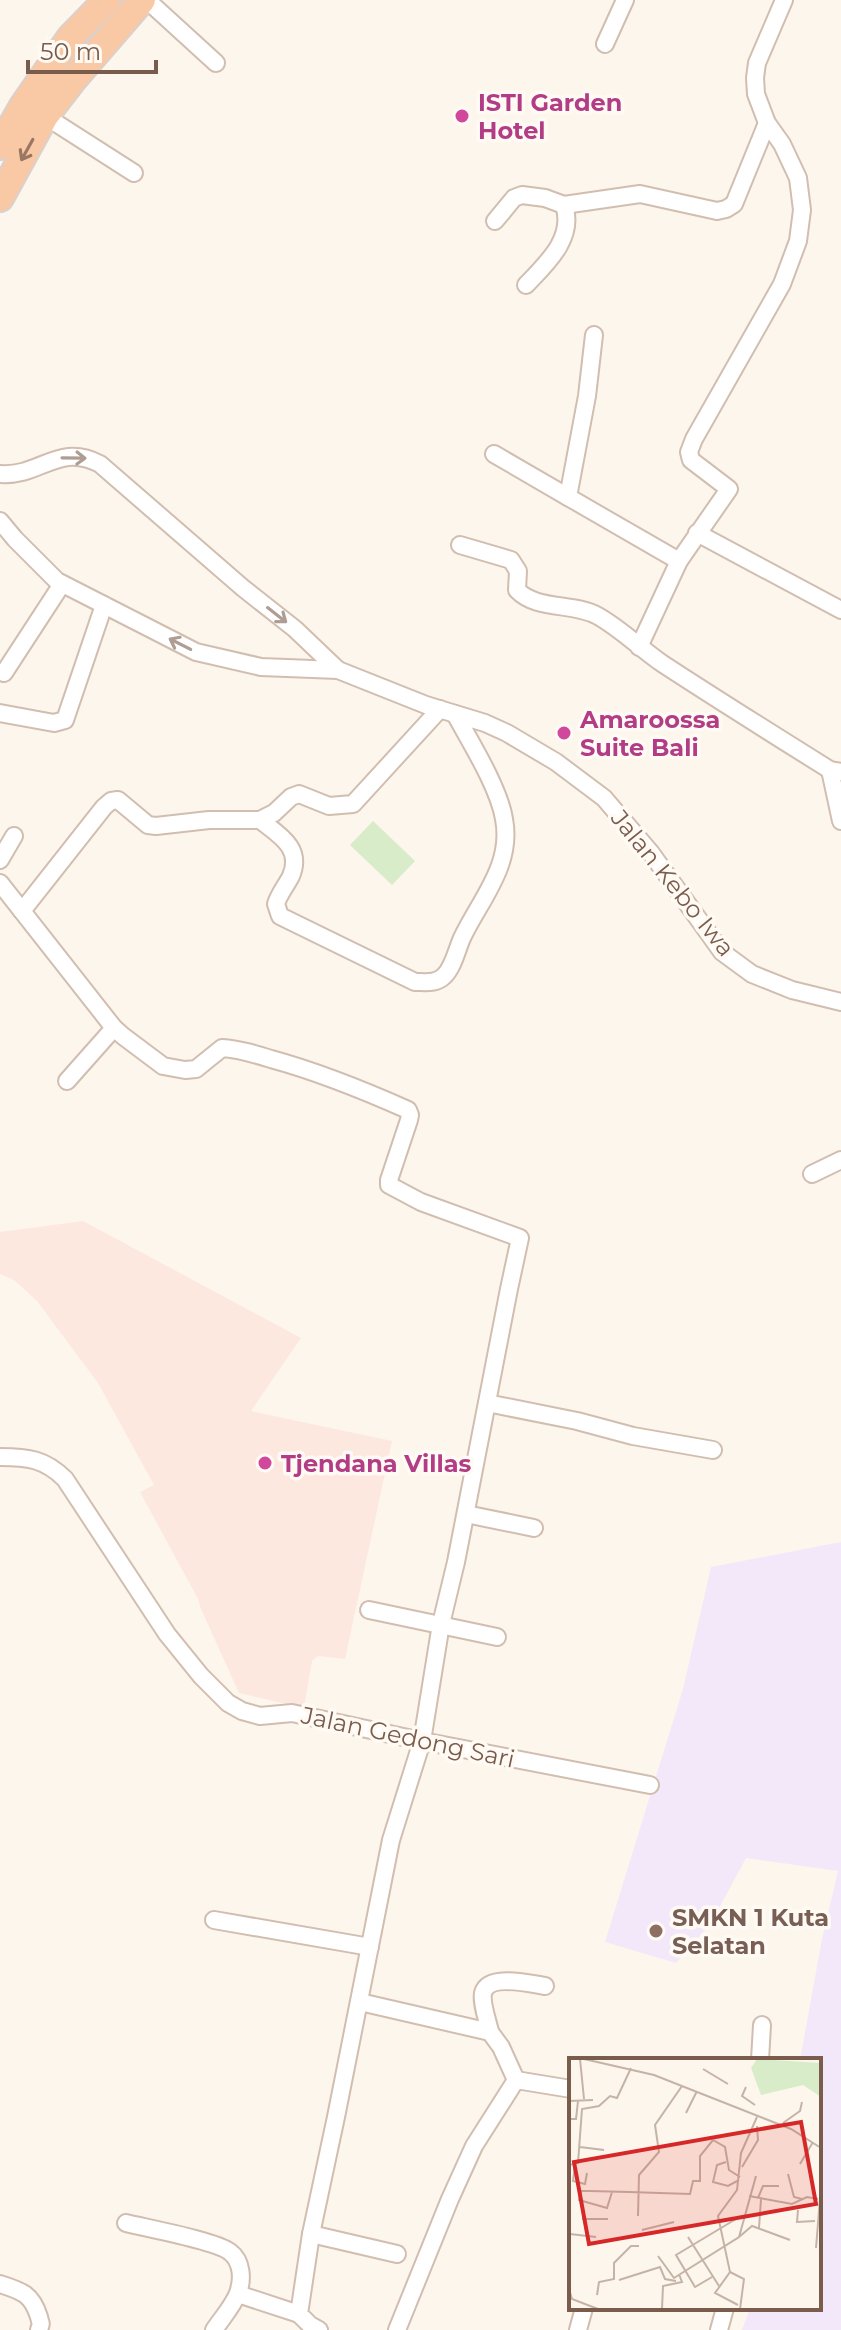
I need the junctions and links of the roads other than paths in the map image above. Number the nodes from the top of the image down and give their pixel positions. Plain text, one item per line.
1 (107, 0) edge
2 (144, 0) edge
3 (625, 0) edge
4 (784, 0) edge
5 (605, 44) dead end
6 (216, 63) dead end
7 (45, 116) junction
8 (767, 123) junction
9 (0, 146) edge
10 (134, 173) dead end
11 (0, 198) edge
12 (564, 205) junction
13 (495, 221) dead end
14 (526, 285) dead end
15 (594, 335) dead end
16 (494, 454) dead end
17 (0, 474) edge
18 (568, 497) junction
19 (0, 521) edge
20 (697, 533) junction
21 (460, 545) dead end
22 (679, 561) junction
23 (62, 584) junction
24 (104, 605) junction
25 (841, 610) edge
26 (639, 647) junction
27 (338, 670) junction
28 (4, 673) dead end
29 (448, 712) junction
30 (0, 713) edge
31 (836, 771) edge
32 (260, 820) junction
33 (841, 821) edge
34 (14, 836) dead end
35 (0, 860) edge
36 (0, 883) edge
37 (22, 911) junction
38 (841, 1002) edge
39 (114, 1028) junction
40 (67, 1081) dead end
41 (841, 1160) edge
42 (812, 1174) dead end
43 (487, 1403) junction
44 (713, 1450) dead end
45 (0, 1457) edge
46 (466, 1514) junction
47 (534, 1528) dead end
48 (369, 1610) dead end
49 (441, 1624) junction
50 (497, 1637) dead end
51 (422, 1741) junction
52 (650, 1785) dead end
53 (214, 1920) dead end
54 (370, 1947) junction
55 (545, 1986) dead end
56 (360, 2002) junction
57 (762, 2025) dead end
58 (490, 2032) junction
59 (760, 2058) edge
60 (516, 2080) junction
61 (569, 2089) edge
62 (126, 2223) dead end
63 (311, 2234) junction
64 (397, 2254) dead end
65 (0, 2284) edge
66 (238, 2294) junction
67 (583, 2310) edge
68 (724, 2310) edge
69 (299, 2314) junction
70 (45, 2328) edge
71 (214, 2330) edge
72 (319, 2330) edge
73 (397, 2330) edge
74 (578, 2330) edge
75 (719, 2330) edge

1 - 9 highway
2 - 6 street
2 - 7 highway
3 - 5 street
4 - 8 street
7 - 10 street
7 -> 11 highway
8 - 12 street
8 - 20 street
12 - 13 street
12 - 14 street
15 - 18 street
16 - 18 street
17 -> 27 street, Jalan Kebo Iwa
18 - 22 street
19 - 23 street, Jalan Kebo Iwa
20 - 22 street
20 - 25 street
21 - 26 street
22 - 26 street
23 - 24 street, Jalan Kebo Iwa
23 - 28 street
27 -> 24 street, Jalan Kebo Iwa
24 - 30 street
26 - 31 street
27 - 29 street, Jalan Kebo Iwa
29 - 32 street
29 - 32 street
29 - 38 street, Jalan Kebo Iwa
31 - 33 street
32 - 37 street
34 - 35 street
36 - 37 street
37 - 39 street
39 - 40 street
39 - 43 street
41 - 42 street
43 - 44 street
43 - 46 street
45 - 51 street, Jalan Gedong Sari
46 - 47 street
46 - 49 street
48 - 49 street
49 - 50 street
49 - 51 street
51 - 52 street, Jalan Gedong Sari
51 - 54 street
53 - 54 street
54 - 56 street
55 - 58 street
56 - 58 street
56 - 63 street
57 - 59 street
58 - 60 street
60 - 61 street
60 - 73 street
62 - 66 street
63 - 64 street
63 - 69 street
65 - 70 street
66 - 69 street
66 - 71 street
67 - 74 street
68 - 75 street
69 - 72 street

